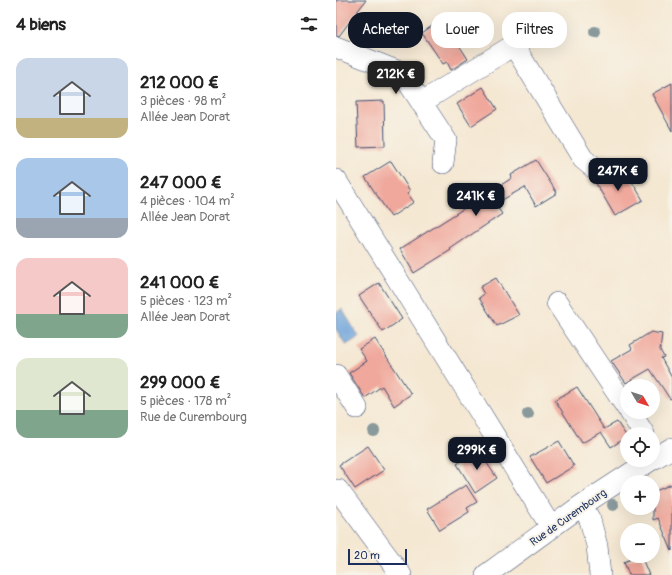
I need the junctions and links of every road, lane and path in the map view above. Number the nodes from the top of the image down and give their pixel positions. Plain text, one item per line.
1 (336, 47) edge
2 (422, 104) junction
3 (443, 163) dead end
4 (594, 168) dead end
5 (336, 180) edge
6 (558, 303) dead end
7 (336, 375) edge
8 (620, 397) edge
9 (357, 408) dead end
10 (639, 467) edge
11 (338, 490) dead end
12 (582, 505) junction
13 (552, 527) junction
14 (401, 575) edge
15 (486, 575) edge
16 (600, 575) edge

1 - 2 street
2 - 3 street
2 - 4 street
5 - 13 street
6 - 8 street
7 - 9 street
10 - 12 street, Rue de Curembourg
11 - 14 street
12 - 13 street, Rue de Curembourg
12 - 16 street
13 - 15 street, Rue de Curembourg

